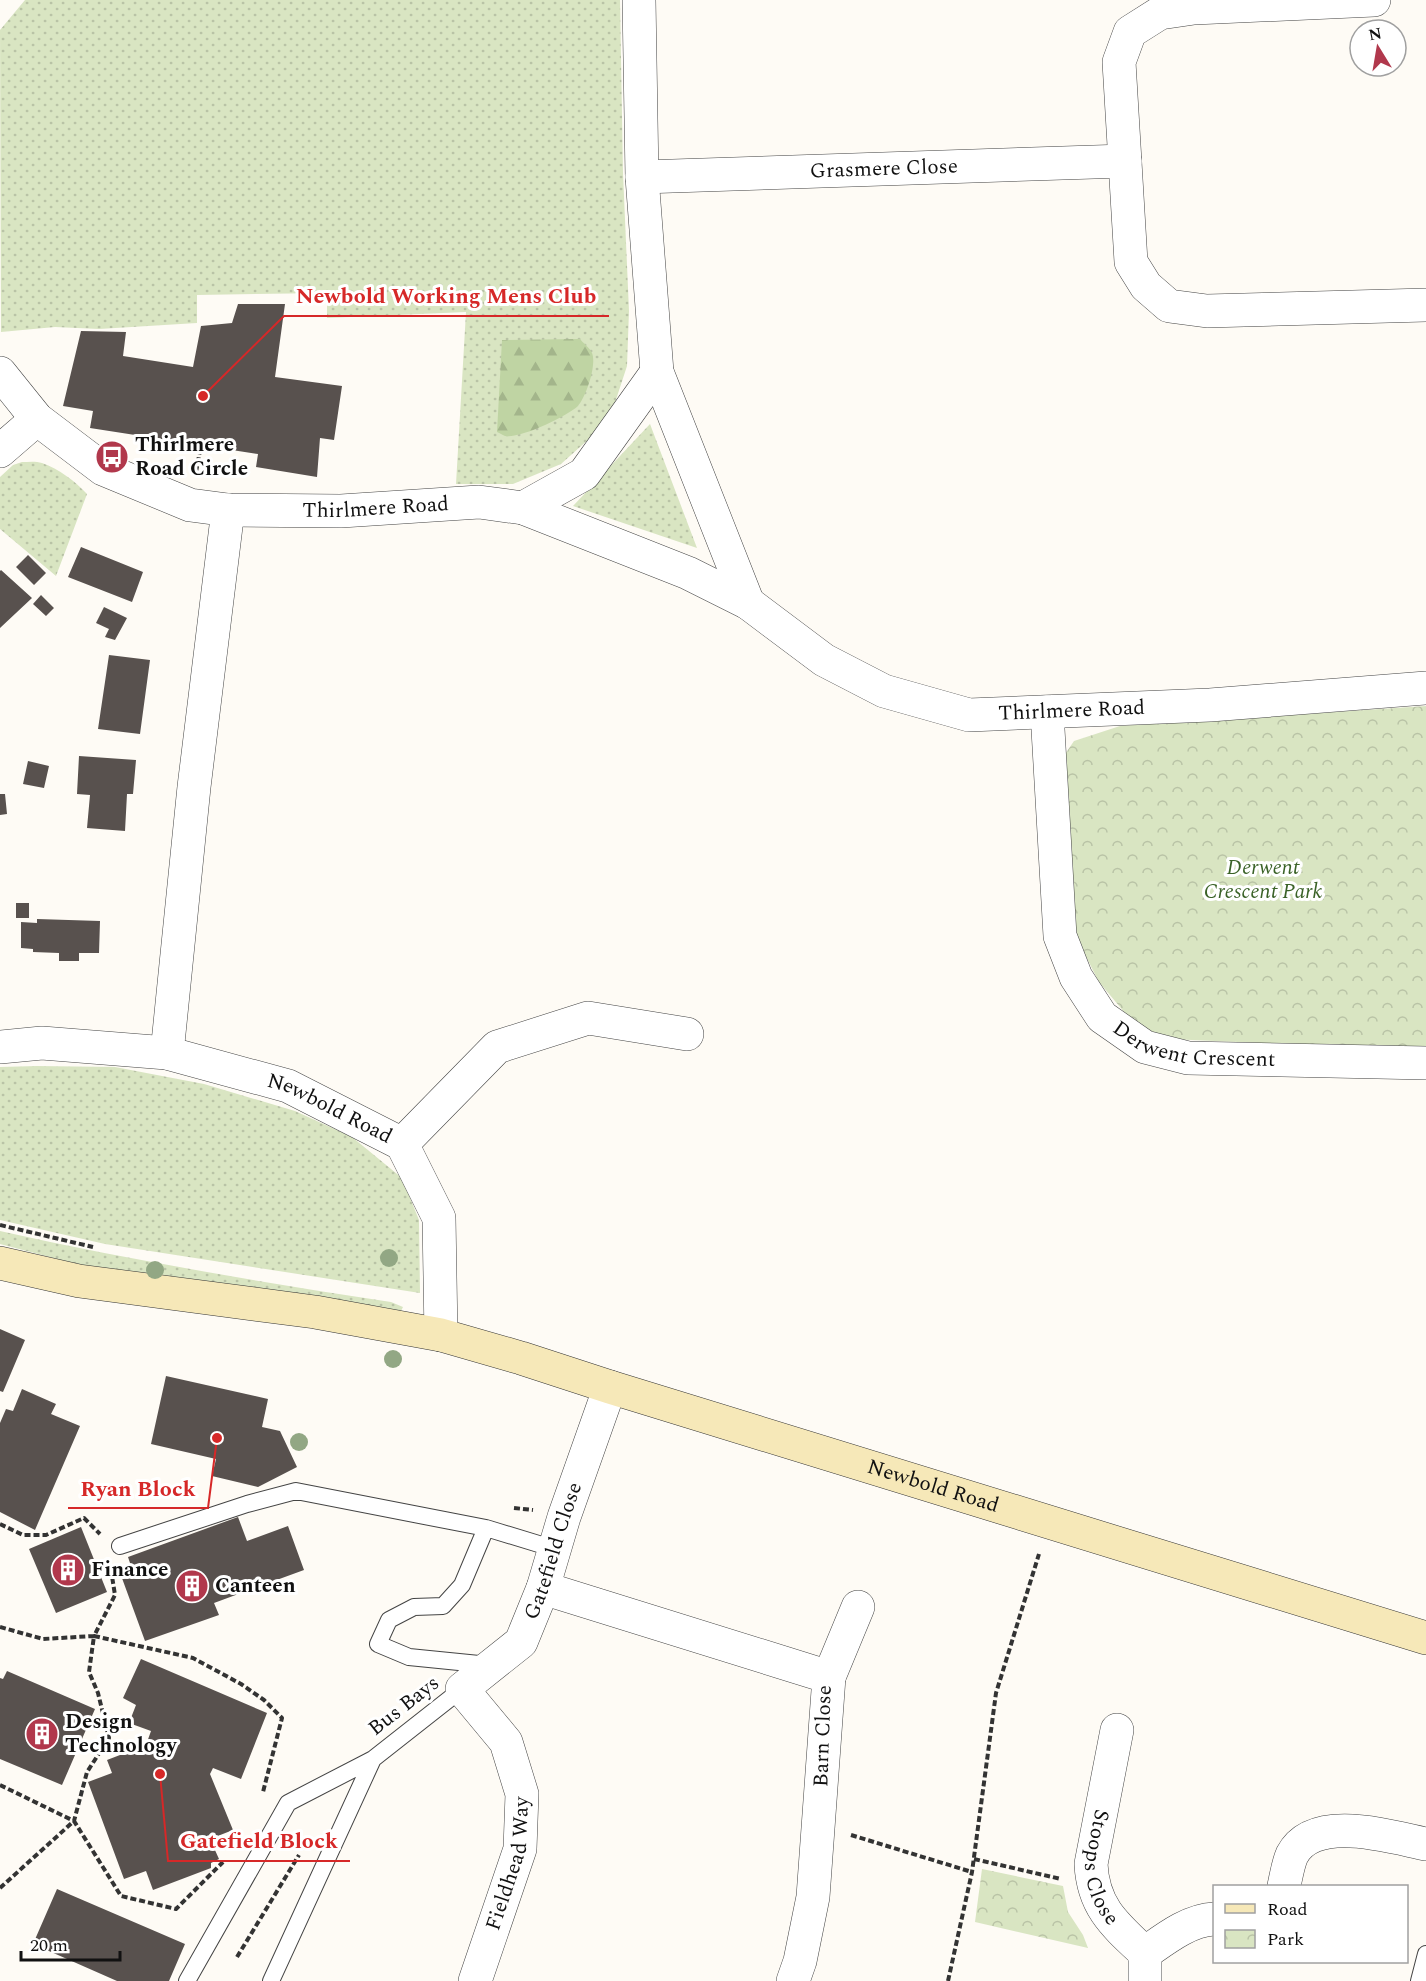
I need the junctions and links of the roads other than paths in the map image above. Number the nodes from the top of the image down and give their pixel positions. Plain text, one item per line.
1 (639, 0) edge
2 (1374, 0) edge
3 (1125, 161) junction
4 (642, 177) junction
5 (1426, 305) edge
6 (657, 372) junction
7 (0, 373) edge
8 (37, 419) junction
9 (0, 451) edge
10 (523, 508) junction
11 (228, 510) junction
12 (748, 603) junction
13 (1426, 688) edge
14 (1047, 712) junction
15 (687, 1034) dead end
16 (0, 1047) edge
17 (167, 1053) junction
18 (1426, 1063) edge
19 (402, 1144) junction
20 (0, 1263) edge
21 (441, 1335) junction
22 (610, 1387) junction
23 (486, 1528) junction
24 (112, 1543) road end
25 (555, 1549) junction
26 (543, 1588) junction
27 (858, 1607) dead end
28 (1426, 1638) edge
29 (492, 1665) junction
30 (829, 1677) junction
31 (462, 1689) junction
32 (1117, 1730) dead end
33 (373, 1759) junction
34 (1426, 1845) edge
35 (1284, 1885) edge
36 (1213, 1919) edge
37 (1426, 1954) edge
38 (1145, 1967) edge
39 (187, 1981) edge
40 (271, 1981) edge
41 (475, 1981) edge
42 (793, 1981) edge
43 (1419, 1981) edge

1 - 4 street
2 - 3 street
3 - 4 street, Grasmere Close
3 - 5 street
4 - 6 street
6 - 10 street
6 - 12 street
7 - 8 street, Thirlmere Road
8 - 9 street
8 - 11 street, Thirlmere Road
10 - 11 street, Thirlmere Road
10 - 12 street, Thirlmere Road
11 - 17 street
12 - 14 street, Thirlmere Road
13 - 14 street, Thirlmere Road
14 - 18 street, Derwent Crescent
15 - 19 street
16 - 17 street, Newbold Road
17 - 19 street, Newbold Road
19 - 21 street, Newbold Road
20 - 21 main road, Newbold Road
21 - 22 main road, Newbold Road
22 - 25 street, Gatefield Close
22 - 28 main road, Newbold Road
23 - 24 lane
23 - 25 lane
23 - 29 lane
25 - 26 street, Gatefield Close
26 - 29 street, Gatefield Close
26 - 30 street, Barn Close
27 - 30 street
29 - 31 street, Gatefield Close
30 - 42 street, Barn Close
31 - 33 lane, Bus Bays
31 - 41 street, Fieldhead Way
32 - 38 street, Stoops Close
33 - 39 lane, Bus Bays
33 - 40 lane, Bus Bays
34 - 35 street
36 - 38 street
37 - 43 lane

